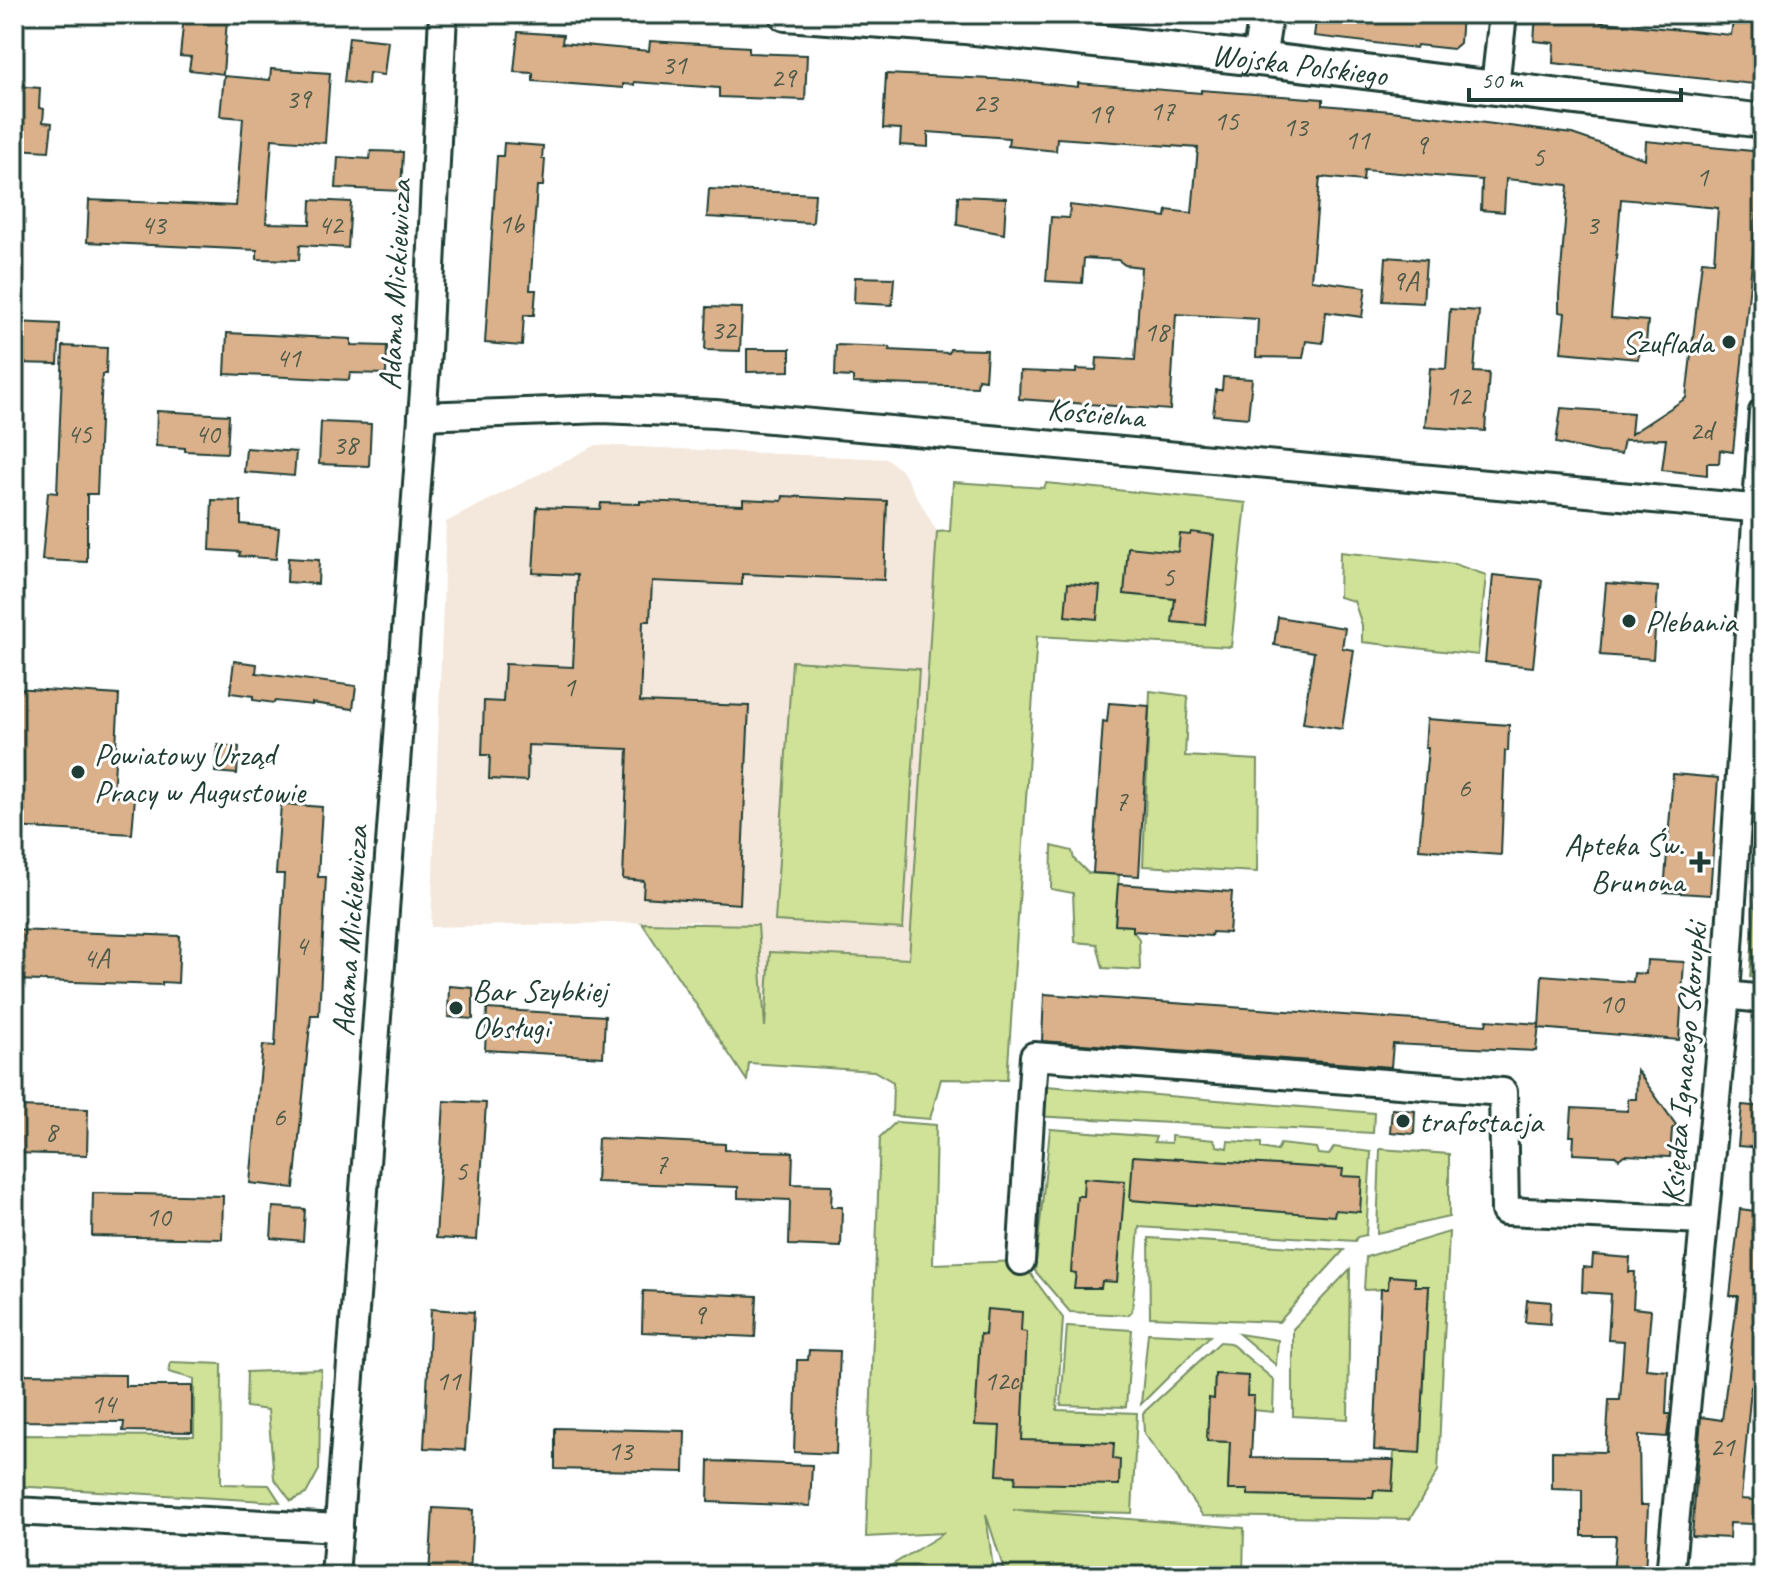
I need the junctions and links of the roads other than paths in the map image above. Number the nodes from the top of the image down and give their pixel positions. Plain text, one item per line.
1 (443, 14) edge
2 (786, 14) edge
3 (1266, 14) edge
4 (1503, 14) edge
5 (1259, 59) junction
6 (1495, 86) junction
7 (1763, 121) edge
8 (1763, 412) edge
9 (422, 416) junction
10 (1760, 509) edge
11 (1726, 995) junction
12 (1763, 999) edge
13 (1704, 1220) junction
14 (1021, 1261) dead end
15 (14, 1511) edge
16 (339, 1528) junction
17 (335, 1576) edge
18 (1670, 1576) edge

1 - 9 street, Adama Mickiewicza
2 - 5 street, Wojska Polskiego
3 - 5 street
4 - 6 street
5 - 6 street, Wojska Polskiego
6 - 7 street, Wojska Polskiego
8 - 10 street, Księdza Ignacego Skorupki
9 - 10 street, Kościelna
9 - 16 street, Adama Mickiewicza
10 - 11 street, Księdza Ignacego Skorupki
11 - 12 street
11 - 13 street, Księdza Ignacego Skorupki
13 - 14 street
13 - 18 street, Księdza Ignacego Skorupki
15 - 16 street
16 - 17 street, Adama Mickiewicza

